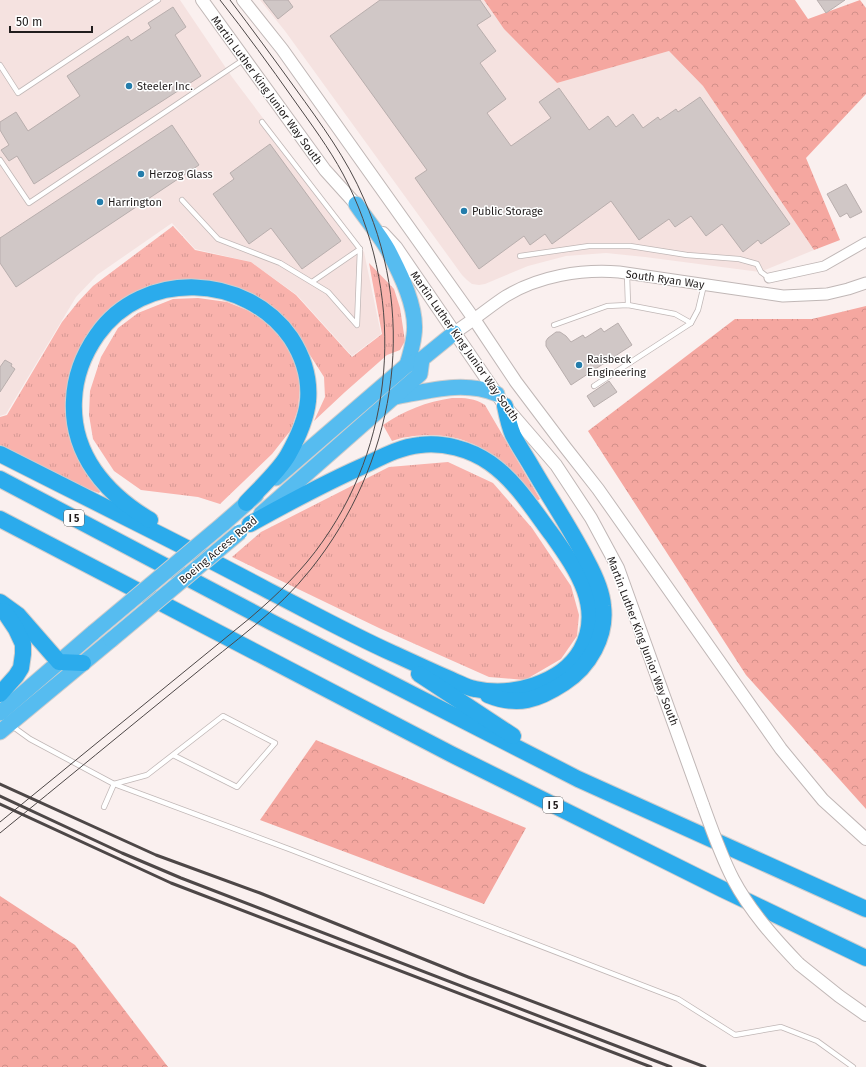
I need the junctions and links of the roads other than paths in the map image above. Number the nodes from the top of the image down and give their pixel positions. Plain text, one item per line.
1 (158, 0) edge
2 (202, 0) edge
3 (243, 0) edge
4 (245, 59) junction
5 (0, 66) edge
6 (262, 122) dead end
7 (0, 160) edge
8 (182, 200) dead end
9 (356, 204) junction
10 (866, 242) edge
11 (360, 248) junction
12 (520, 256) dead end
13 (627, 274) junction
14 (769, 278) joint
15 (312, 282) junction
16 (866, 283) edge
17 (704, 284) junction
18 (628, 305) junction
19 (474, 319) junction
20 (691, 323) junction
21 (554, 325) dead end
22 (454, 333) junction
23 (422, 359) junction
24 (407, 365) junction
25 (594, 386) dead end
26 (394, 397) junction
27 (501, 400) junction
28 (0, 454) edge
29 (0, 479) edge
30 (246, 503) junction
31 (0, 519) edge
32 (245, 528) junction
33 (240, 576) junction
34 (0, 604) edge
35 (364, 640) junction
36 (59, 662) junction
37 (83, 663) junction
38 (473, 689) junction
39 (0, 694) edge
40 (3, 723) edge
41 (173, 755) junction
42 (578, 779) junction
43 (114, 784) junction
44 (104, 807) dead end
45 (688, 829) junction
46 (866, 839) edge
47 (866, 899) edge
48 (866, 909) edge
49 (866, 958) edge
50 (866, 1015) edge
51 (853, 1067) edge

1 - 5 lane
2 - 4 main road, Martin Luther King Junior Way South
3 - 19 main road, Martin Luther King Junior Way South
4 - 7 lane
4 - 9 main road, Martin Luther King Junior Way South
6 - 11 lane
8 - 15 lane
9 - 22 main road, Martin Luther King Junior Way South
9 - 24 highway
10 - 14 street
11 - 15 lane
11 - 15 lane
12 - 14 lane
13 - 17 street, South Ryan Way
13 - 18 lane
13 - 19 street, South Ryan Way
16 - 17 street, South Ryan Way
17 - 20 lane
18 - 20 lane
18 - 21 lane
19 - 22 main road, Boeing Access Road
19 - 46 main road, Martin Luther King Junior Way South
20 - 25 lane
22 - 23 highway, Boeing Access Road
22 - 27 main road, Martin Luther King Junior Way South
23 - 24 highway, Boeing Access Road
23 - 26 highway, Boeing Access Road
24 - 30 highway, Boeing Access Road
26 - 27 highway
26 - 32 highway, Boeing Access Road
27 - 38 highway
27 - 50 main road, Martin Luther King Junior Way South, bridge
28 - 33 highway
29 - 42 highway, I 5
30 - 33 highway
30 - 36 highway, Boeing Access Road, bridge
31 - 49 highway, I 5
32 - 37 highway, Boeing Access Road, bridge
32 - 38 highway
33 - 35 highway
34 - 36 highway
34 - 39 highway
35 - 38 highway
35 - 42 highway
36 - 37 highway
36 - 40 highway, Boeing Access Road
37 - 40 highway, Boeing Access Road
40 - 43 lane
41 - 41 lane
41 - 43 lane
42 - 45 highway, I 5
43 - 44 lane
43 - 51 lane
45 - 47 highway
45 - 48 highway, I 5

